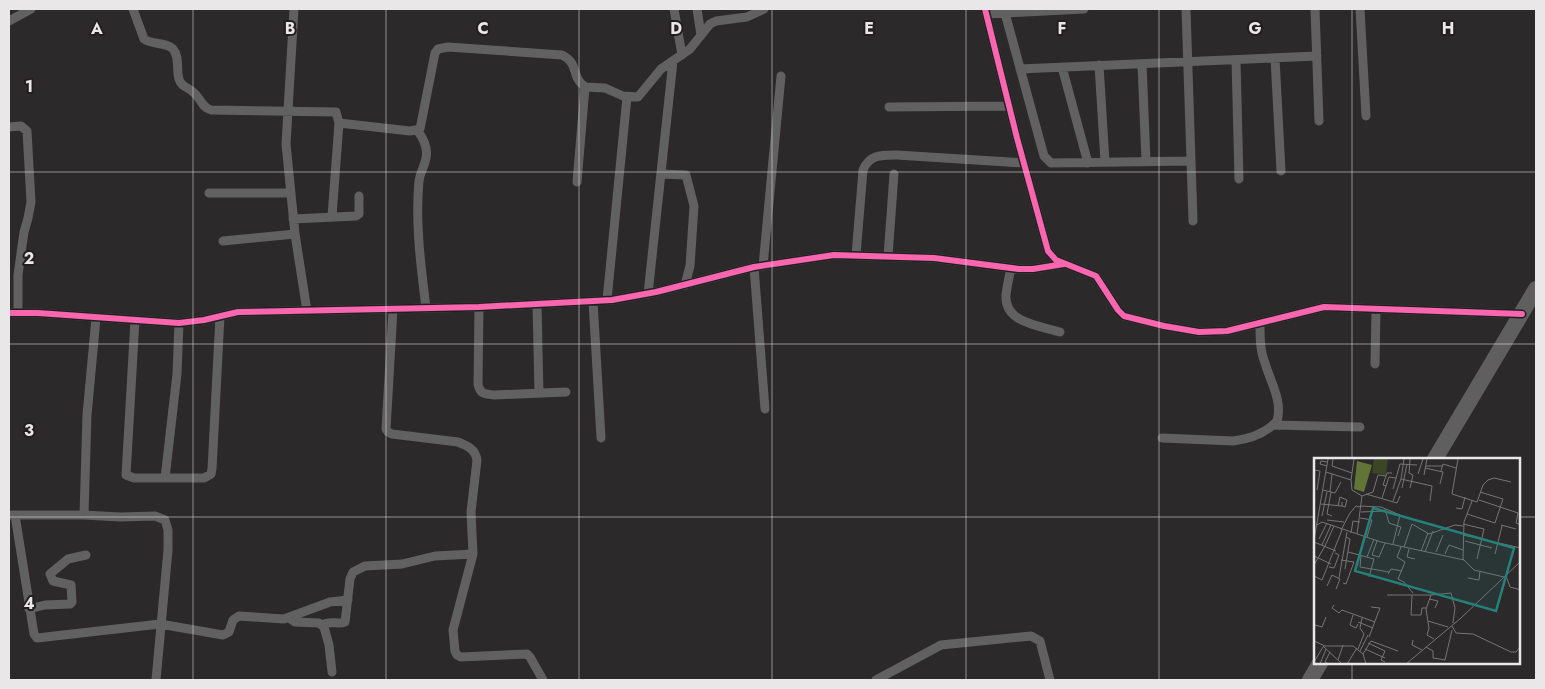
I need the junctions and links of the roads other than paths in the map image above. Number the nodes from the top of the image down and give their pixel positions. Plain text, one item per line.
1 (30, 9) edge
2 (133, 9) edge
3 (294, 9) edge
4 (674, 9) edge
5 (697, 9) edge
6 (764, 9) edge
7 (1084, 9) edge
8 (1186, 9) edge
9 (1315, 9) edge
10 (1360, 9) edge
11 (985, 11) edge
12 (1005, 13) junction
13 (9, 21) edge
14 (701, 35) junction
15 (682, 55) junction
16 (1317, 56) junction
17 (1275, 58) junction
18 (1236, 60) junction
19 (673, 61) junction
20 (1188, 62) junction
21 (1142, 64) junction
22 (1099, 65) junction
23 (1062, 67) junction
24 (1020, 69) junction
25 (781, 76) dead end
26 (585, 87) junction
27 (626, 97) junction
28 (1009, 106) junction
29 (889, 107) dead end
30 (289, 111) junction
31 (1366, 116) dead end
32 (1319, 121) dead end
33 (339, 123) junction
34 (9, 127) edge
35 (417, 130) junction
36 (1146, 161) junction
37 (1191, 161) junction
38 (1105, 162) junction
39 (1024, 163) junction
40 (1088, 163) junction
41 (1280, 171) dead end
42 (661, 174) junction
43 (894, 174) dead end
44 (1239, 179) dead end
45 (577, 182) dead end
46 (290, 193) junction
47 (209, 194) dead end
48 (359, 196) dead end
49 (332, 216) junction
50 (293, 219) junction
51 (1193, 221) dead end
52 (295, 234) junction
53 (222, 241) dead end
54 (856, 255) junction
55 (888, 256) junction
56 (1064, 264) junction
57 (759, 266) junction
58 (1011, 268) junction
59 (684, 285) junction
60 (1536, 289) edge
61 (648, 294) junction
62 (607, 300) junction
63 (593, 301) junction
64 (537, 304) junction
65 (479, 307) junction
66 (426, 308) junction
67 (393, 309) junction
68 (1376, 309) junction
69 (307, 311) junction
70 (1529, 312) edge
71 (14, 313) edge
72 (220, 316) junction
73 (96, 318) junction
74 (135, 320) junction
75 (179, 323) junction
76 (1260, 324) junction
77 (1060, 332) dead end
78 (1375, 364) dead end
79 (566, 392) dead end
80 (539, 393) junction
81 (765, 409) dead end
82 (1273, 425) junction
83 (1360, 427) dead end
84 (601, 438) dead end
85 (1162, 438) dead end
86 (1437, 458) edge
87 (1446, 458) edge
88 (165, 478) junction
89 (12, 515) edge
90 (84, 515) junction
91 (473, 554) junction
92 (86, 555) dead end
93 (348, 600) junction
94 (29, 609) junction
95 (289, 618) junction
96 (160, 624) junction
97 (322, 625) junction
98 (1319, 664) edge
99 (1331, 664) edge
100 (332, 672) dead end
101 (156, 680) edge
102 (543, 680) edge
103 (876, 680) edge
104 (1050, 680) edge
105 (1310, 680) edge
106 (1322, 680) edge

1 - 13 street
2 - 30 street
3 - 30 street
4 - 15 street
5 - 14 street
6 - 14 street
7 - 12 street
8 - 20 street
9 - 16 street
10 - 31 street
11 - 12 street
11 - 28 street
12 - 24 street
14 - 15 street
15 - 19 street
16 - 17 street
16 - 32 street
17 - 18 street
17 - 41 street
18 - 20 street
18 - 44 street
19 - 27 street
19 - 42 street
20 - 21 street
20 - 37 street
21 - 22 street
21 - 36 street
22 - 23 street
22 - 38 street
23 - 24 street
23 - 40 street
24 - 40 street
25 - 57 street
26 - 27 street
26 - 35 street
26 - 45 street
27 - 62 street
28 - 29 street
28 - 39 street
30 - 33 street
30 - 46 street
33 - 35 street
33 - 49 street
34 - 71 street
35 - 66 street
36 - 37 street
36 - 38 street
37 - 51 street
38 - 40 street
39 - 54 street
39 - 56 street
42 - 59 street
42 - 61 street
43 - 55 street
46 - 47 street
46 - 50 street
48 - 49 street
49 - 50 street
50 - 52 street
52 - 53 street
52 - 69 street
54 - 55 street
54 - 57 street
55 - 58 street
56 - 58 street
56 - 76 street
57 - 59 street
57 - 81 street
58 - 77 street
59 - 61 street
60 - 70 highway
61 - 62 street
62 - 63 street
63 - 64 street
63 - 84 street
64 - 65 street
64 - 80 street
65 - 66 street
65 - 80 street
66 - 67 street
67 - 69 street
67 - 91 street
68 - 70 street
68 - 76 street
68 - 78 street
69 - 72 street
70 - 86 highway
70 - 87 highway
71 - 73 street
72 - 75 street
72 - 88 street
73 - 74 street
73 - 90 street
74 - 75 street
74 - 88 street
75 - 88 street
76 - 82 street
79 - 80 street
82 - 83 street
82 - 85 street
89 - 90 street
89 - 94 street
90 - 96 street
91 - 93 street
91 - 102 street
92 - 94 street
93 - 95 street
93 - 97 street
94 - 96 street
95 - 96 street
95 - 97 street
96 - 101 street
97 - 100 street
98 - 105 highway
99 - 106 highway
103 - 104 street

